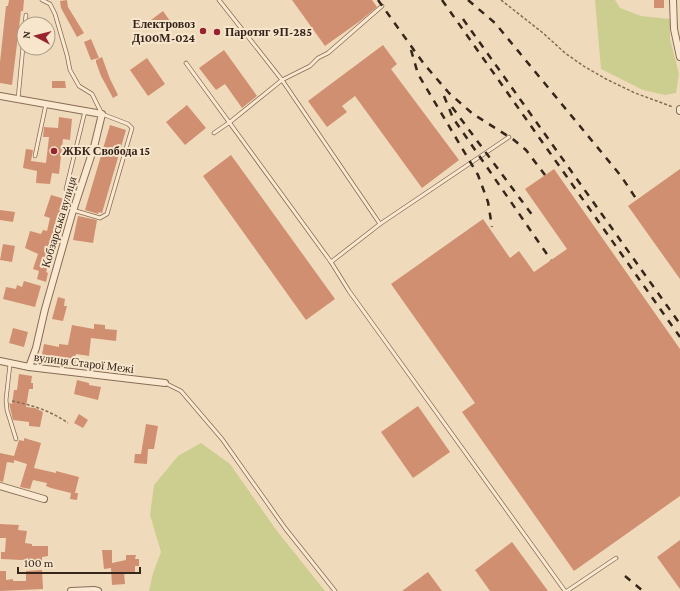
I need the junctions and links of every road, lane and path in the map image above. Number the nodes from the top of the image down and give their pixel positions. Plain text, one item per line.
1 (42, 0) edge
2 (219, 0) edge
3 (501, 0) edge
4 (673, 0) edge
5 (382, 6) dead end
6 (22, 56) edge
7 (680, 57) edge
8 (186, 63) dead end
9 (282, 80) junction
10 (0, 96) edge
11 (18, 99) junction
12 (46, 104) junction
13 (680, 110) edge
14 (85, 111) junction
15 (102, 114) junction
16 (230, 122) junction
17 (214, 133) dead end
18 (509, 137) dead end
19 (35, 156) dead end
20 (79, 193) junction
21 (73, 210) junction
22 (380, 224) junction
23 (331, 262) junction
24 (0, 361) edge
25 (10, 364) junction
26 (29, 367) junction
27 (165, 383) joint
28 (6, 400) junction
29 (68, 423) dead end
30 (16, 439) dead end
31 (0, 486) edge
32 (44, 500) dead end
33 (616, 558) dead end
34 (96, 590) edge
35 (71, 591) edge
36 (335, 591) edge
37 (566, 591) edge

1 - 15 lane
2 - 9 lane
3 - 13 path
4 - 7 street
5 - 9 lane
6 - 11 lane
8 - 16 lane
9 - 16 lane
9 - 22 lane
10 - 11 street
11 - 12 street
12 - 14 street
12 - 19 lane
14 - 15 street
14 - 20 lane
15 - 20 street, Кобзарська вулиця
15 - 21 lane
16 - 17 lane
16 - 23 lane
18 - 22 lane
20 - 21 street, Кобзарська вулиця
21 - 26 street, Кобзарська вулиця
22 - 23 lane
23 - 37 lane
24 - 25 street, вулиця Старої Межі
25 - 26 street, вулиця Старої Межі
25 - 28 lane
26 - 27 street, вулиця Старої Межі
27 - 36 lane
28 - 29 path
28 - 30 lane
31 - 32 street
33 - 37 lane
34 - 35 street

